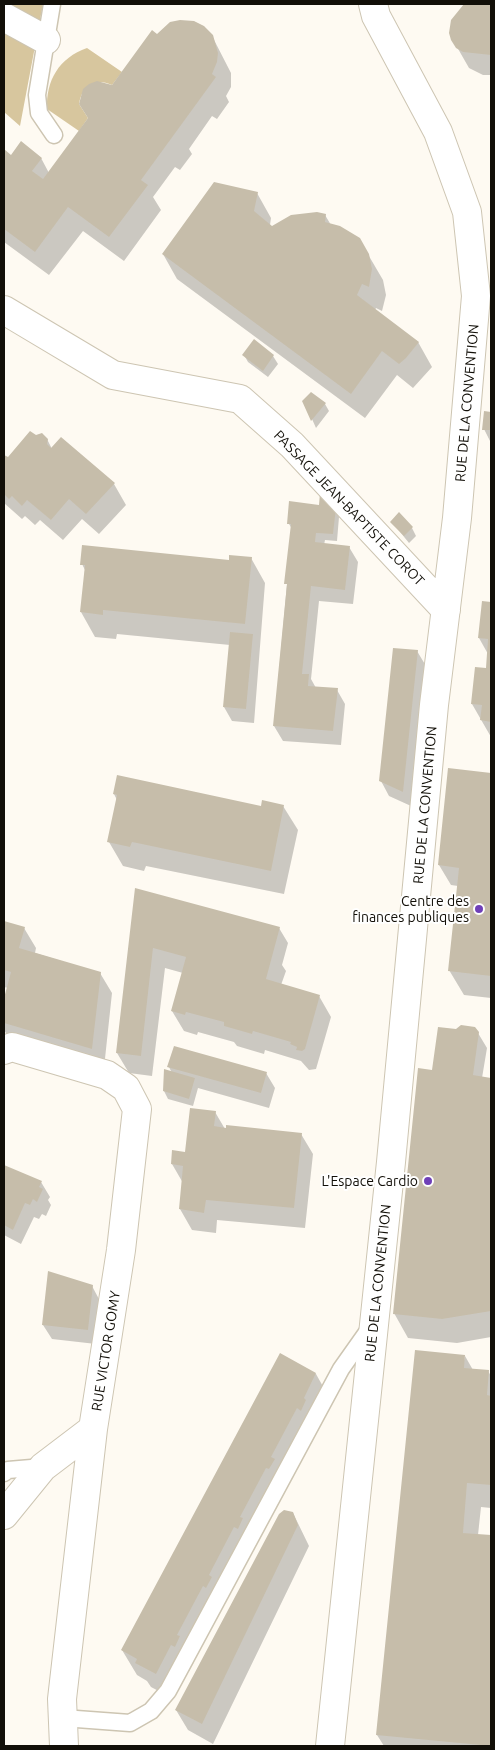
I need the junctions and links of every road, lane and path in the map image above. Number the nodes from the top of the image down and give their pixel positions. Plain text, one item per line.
1 (52, 4) edge
2 (373, 4) edge
3 (4, 17) edge
4 (46, 40) junction
5 (54, 135) dead end
6 (4, 310) edge
7 (446, 610) junction
8 (4, 1050) edge
9 (374, 1322) junction
10 (94, 1429) junction
11 (43, 1467) junction
12 (4, 1473) edge
13 (4, 1515) edge
14 (63, 1718) junction
15 (64, 1746) edge
16 (330, 1746) edge

1 - 4 lane
2 - 7 street, RUE DE LA CONVENTION
3 - 4 street
4 - 5 lane
6 - 7 street, PASSAGE JEAN-BAPTISTE COROT
7 - 9 street, RUE DE LA CONVENTION
8 - 10 street, RUE VICTOR GOMY
9 - 14 lane
9 - 16 street, RUE DE LA CONVENTION
10 - 11 street
10 - 14 street, RUE VICTOR GOMY
11 - 12 lane
11 - 13 street
14 - 15 street, RUE VICTOR GOMY

